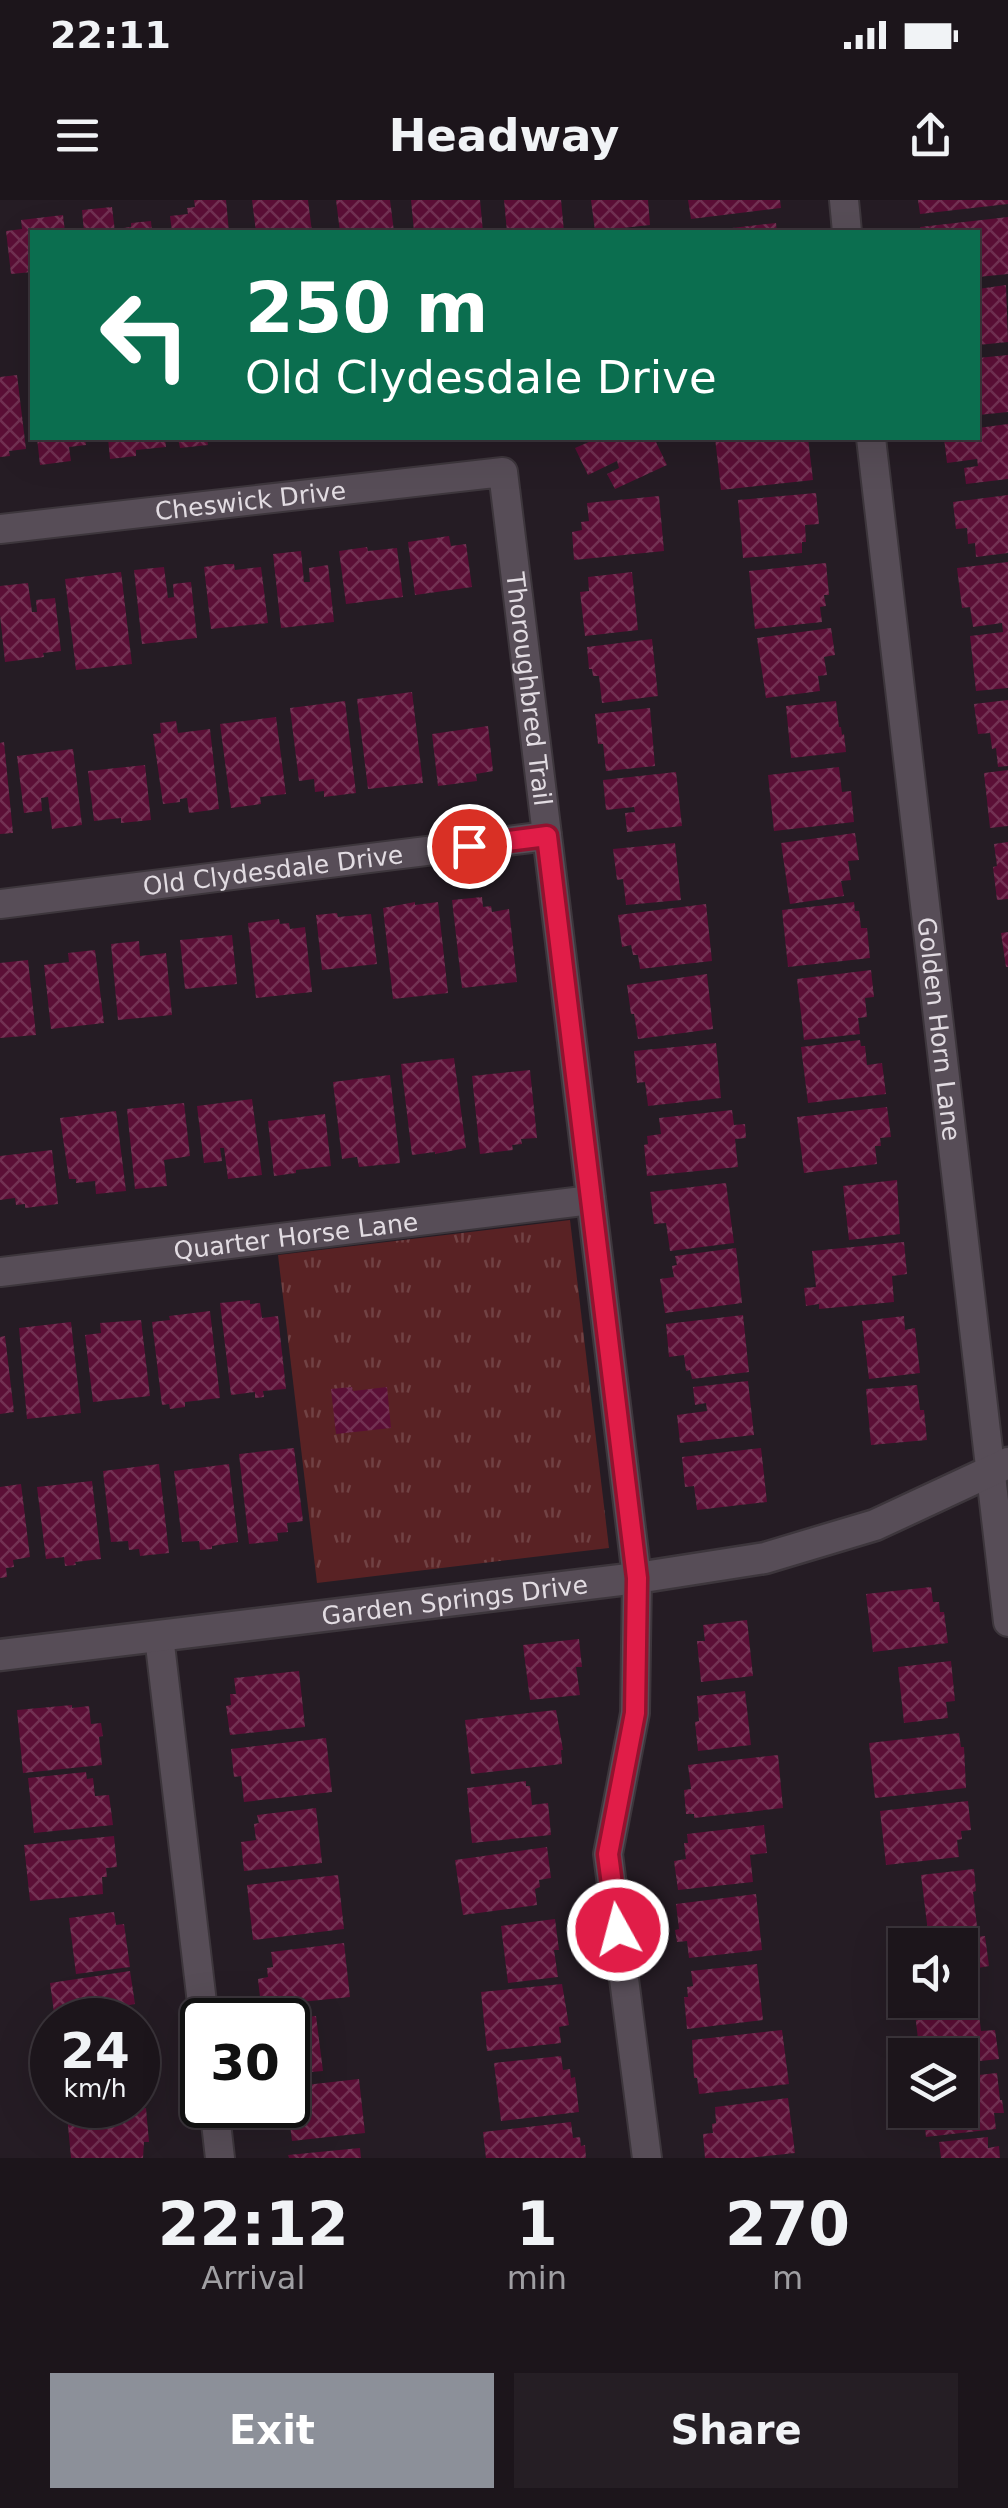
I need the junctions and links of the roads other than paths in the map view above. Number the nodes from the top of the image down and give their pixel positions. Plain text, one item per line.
1 (844, 200) edge
2 (847, 230) edge
3 (871, 440) edge
4 (503, 472) joint
5 (0, 529) edge
6 (547, 836) junction
7 (0, 904) edge
8 (591, 1200) junction
9 (0, 1272) edge
10 (999, 1466) edge
11 (637, 1578) junction
12 (1008, 1622) edge
13 (159, 1636) junction
14 (0, 1655) edge
15 (201, 1998) edge
16 (217, 2128) edge
17 (220, 2158) edge
18 (647, 2158) edge

1 - 2 street
3 - 10 street, Golden Horn Lane
4 - 5 street, Cheswick Drive
4 - 6 street, Thoroughbred Trail
6 - 7 street, Old Clydesdale Drive
6 - 8 street, Thoroughbred Trail
8 - 9 street, Quarter Horse Lane
8 - 11 street, Thoroughbred Trail
10 - 11 street, Garden Springs Drive
10 - 12 street, Golden Horn Lane
11 - 13 street, Garden Springs Drive
11 - 18 street, Thoroughbred Trail
13 - 14 street, Garden Springs Drive
13 - 15 street
16 - 17 street

